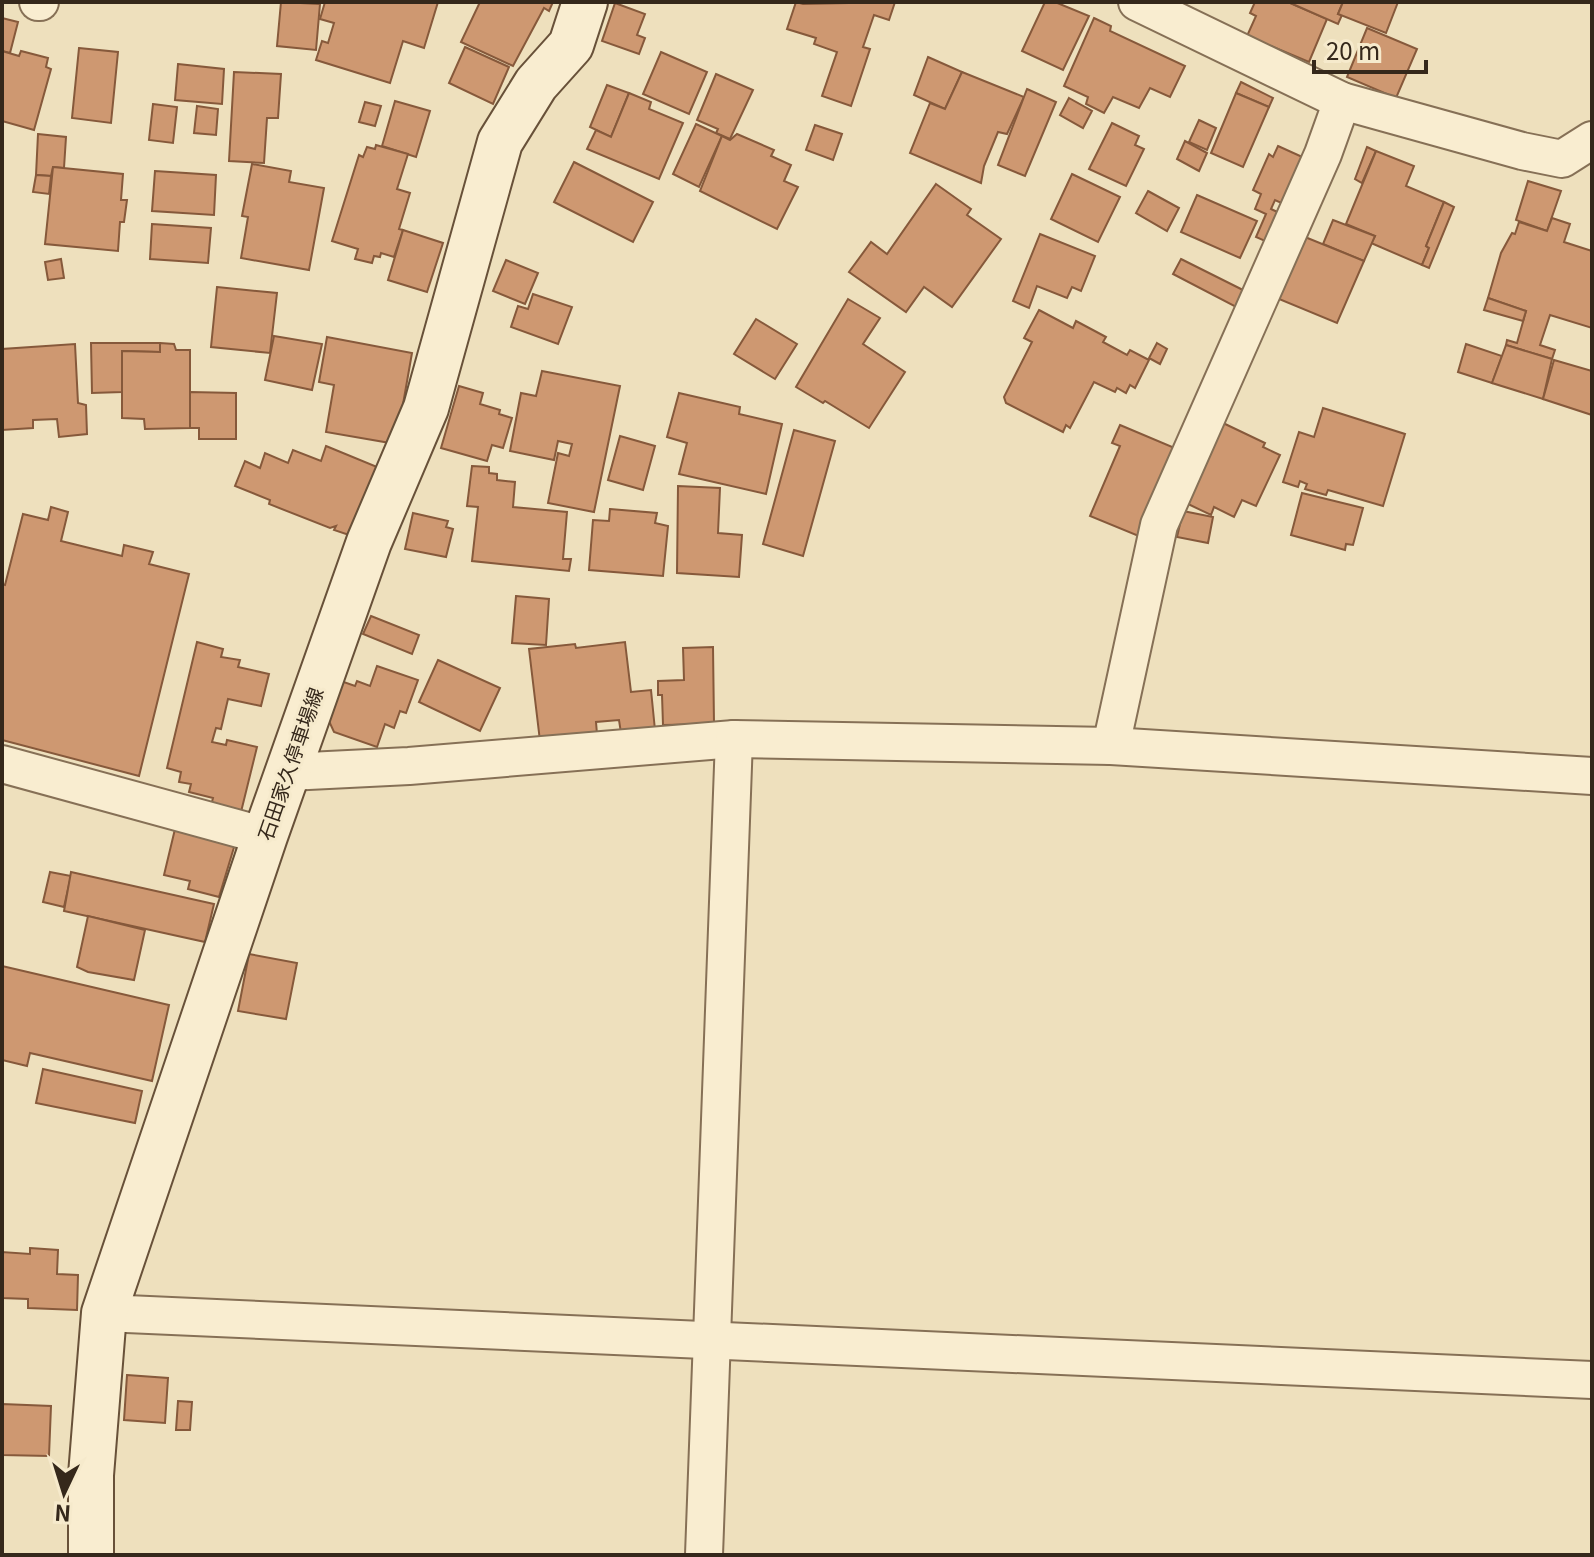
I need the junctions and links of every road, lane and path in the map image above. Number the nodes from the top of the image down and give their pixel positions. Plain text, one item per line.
1 (585, 2) edge
2 (1137, 2) edge
3 (1342, 101) junction
4 (1592, 140) edge
5 (734, 739) junction
6 (1111, 746) junction
7 (2, 764) edge
8 (288, 772) junction
9 (1592, 776) edge
10 (265, 836) junction
11 (104, 1313) junction
12 (712, 1341) junction
13 (1592, 1380) edge
14 (91, 1555) edge
15 (704, 1555) edge

1 - 8 main road, 石田家久停車場線
2 - 3 street
3 - 4 street
3 - 6 street
5 - 6 street
5 - 8 street
5 - 12 street
6 - 9 street
7 - 10 street
8 - 10 main road, 石田家久停車場線
10 - 11 main road, 石田家久停車場線
11 - 12 street
11 - 14 main road, 石田家久停車場線
12 - 13 street
12 - 15 street

